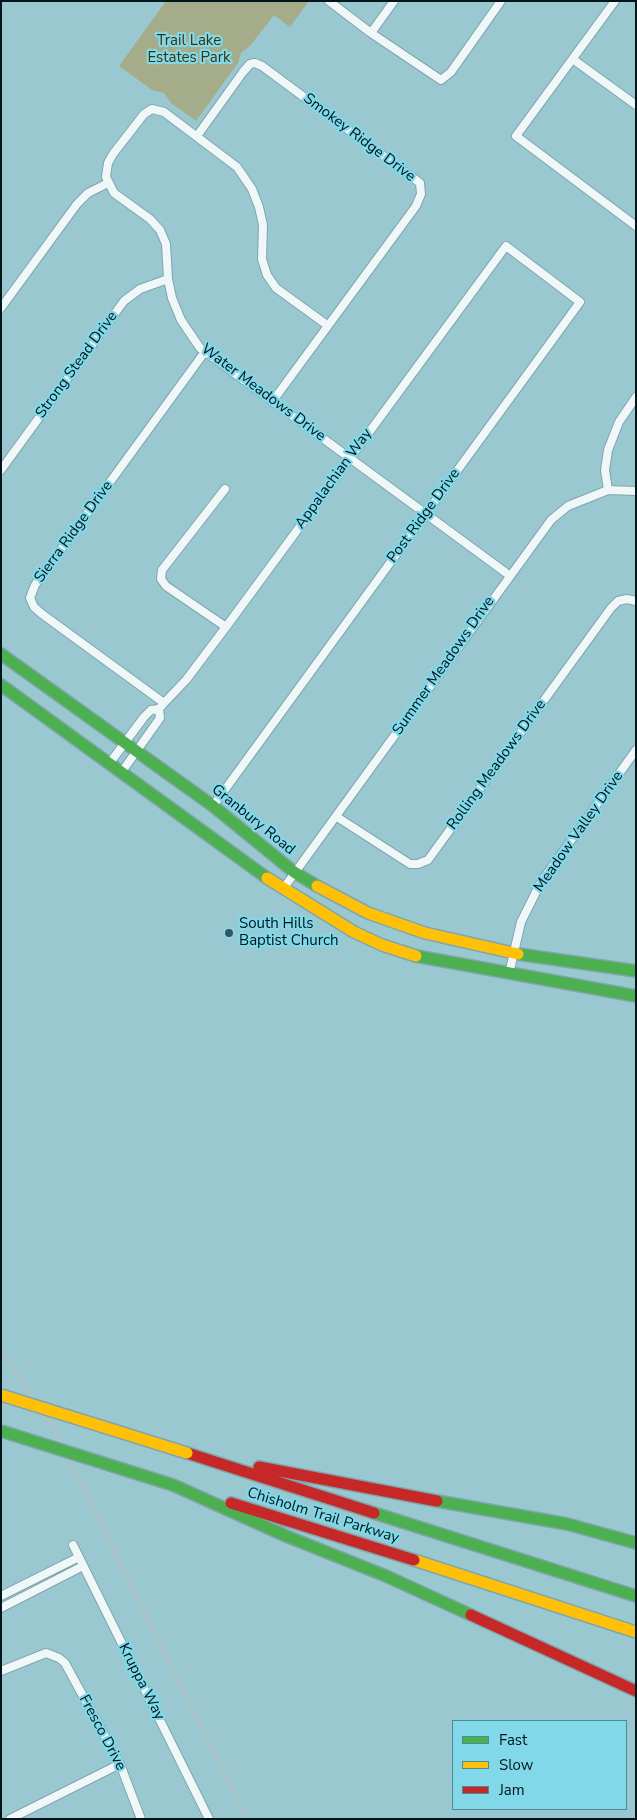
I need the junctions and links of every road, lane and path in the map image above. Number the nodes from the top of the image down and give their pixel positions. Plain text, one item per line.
1 (329, 1) edge
2 (394, 1) edge
3 (501, 1) edge
4 (614, 1) edge
5 (371, 33) junction
6 (574, 60) junction
7 (636, 105) edge
8 (197, 136) junction
9 (108, 183) junction
10 (636, 226) edge
11 (506, 246) joint
12 (168, 279) junction
13 (1, 308) edge
14 (327, 325) junction
15 (204, 353) junction
16 (636, 396) edge
17 (272, 402) junction
18 (350, 457) junction
19 (1, 470) edge
20 (225, 489) dead end
21 (608, 490) junction
22 (636, 491) edge
23 (426, 514) junction
24 (509, 575) junction
25 (636, 601) edge
26 (226, 628) junction
27 (1, 654) edge
28 (1, 685) edge
29 (162, 706) junction
30 (125, 743) junction
31 (636, 750) edge
32 (137, 751) junction
33 (109, 764) junction
34 (121, 773) junction
35 (213, 806) junction
36 (337, 817) junction
37 (294, 872) junction
38 (282, 889) junction
39 (514, 953) junction
40 (636, 971) edge
41 (509, 974) junction
42 (636, 996) edge
43 (1, 1395) edge
44 (1, 1431) edge
45 (187, 1452) junction
46 (173, 1485) junction
47 (636, 1543) edge
48 (73, 1545) dead end
49 (79, 1557) junction
50 (84, 1566) junction
51 (1, 1596) edge
52 (636, 1596) edge
53 (1, 1608) edge
54 (636, 1632) edge
55 (1, 1671) edge
56 (636, 1691) edge
57 (120, 1764) junction
58 (10, 1819) edge
59 (141, 1819) edge
60 (209, 1819) edge

1 - 5 street
2 - 5 street
3 - 5 street
4 - 6 street
6 - 7 street
6 - 10 street
8 - 9 street
8 - 14 street
8 - 14 street, Smokey Ridge Drive
9 - 12 street, Water Meadows Drive
9 - 13 street
11 - 18 street, Appalachian Way
11 - 23 street, Post Ridge Drive
12 - 15 street, Water Meadows Drive
12 - 19 street, Strong Stead Drive
14 - 17 street, Smokey Ridge Drive
15 - 17 street, Water Meadows Drive
15 - 29 street, Sierra Ridge Drive
16 - 21 street
17 - 18 street, Water Meadows Drive
18 - 23 street, Water Meadows Drive
18 - 26 street, Appalachian Way
20 - 26 street
21 - 22 street, Summer Meadows Drive
21 - 24 street, Summer Meadows Drive
23 - 24 street, Water Meadows Drive
23 - 35 street, Post Ridge Drive
24 - 36 street, Summer Meadows Drive
25 - 36 street, Rolling Meadows Drive
26 - 29 street, Appalachian Way
27 - 30 main road, Granbury Road
28 - 33 main road
29 - 30 street, Appalachian Way
29 - 32 street, Appalachian Way
30 - 32 main road, Granbury Road
30 - 33 street, Appalachian Way
31 - 39 street, Meadow Valley Drive
32 - 34 street, Appalachian Way
32 - 35 main road, Granbury Road
33 - 34 main road
34 - 38 main road
35 - 37 main road, Granbury Road
36 - 37 street, Summer Meadows Drive
37 - 38 street, Summer Meadows Drive
37 - 39 main road, Granbury Road
38 - 41 main road
39 - 40 main road, Granbury Road
39 - 41 street, Meadow Valley Drive
41 - 42 main road
43 - 45 main road, Chisholm Trail Parkway, bridge
44 - 46 main road, Chisholm Trail Parkway, bridge
45 - 47 main road
45 - 52 main road, Chisholm Trail Parkway
46 - 54 main road, Chisholm Trail Parkway
46 - 56 main road
48 - 49 street, Kruppa Way
49 - 50 street, Kruppa Way
49 - 51 street
50 - 53 street
50 - 60 street, Kruppa Way
55 - 57 street, Fresco Drive
57 - 58 street
57 - 59 street, Fresco Drive

